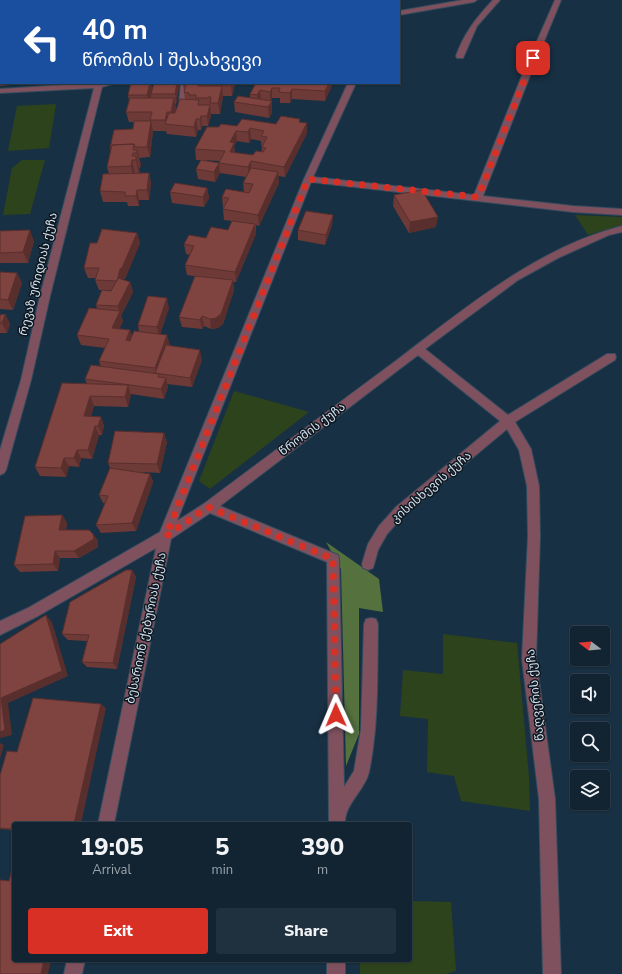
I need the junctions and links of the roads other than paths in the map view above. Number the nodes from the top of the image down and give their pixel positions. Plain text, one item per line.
1 (474, 0) edge
2 (497, 0) edge
3 (558, 0) edge
4 (400, 12) edge
5 (460, 56) dead end
6 (186, 84) edge
7 (352, 84) edge
8 (99, 85) edge
9 (0, 91) edge
10 (183, 103) edge
11 (308, 179) junction
12 (478, 197) junction
13 (622, 212) edge
14 (622, 229) edge
15 (418, 349) junction
16 (611, 357) dead end
17 (508, 421) junction
18 (0, 470) edge
19 (208, 507) junction
20 (166, 536) junction
21 (368, 564) dead end
22 (371, 624) dead end
23 (0, 628) edge
24 (337, 820) edge
25 (106, 822) edge
26 (76, 962) edge
27 (336, 962) edge
28 (73, 974) edge
29 (336, 974) edge
30 (552, 974) edge

1 - 4 street
2 - 5 street
3 - 12 street
6 - 10 street
7 - 11 street, ბესარიონ ქებურიას ქუჩა
8 - 9 street
8 - 18 street, რევაზ ურიდიას ქუჩა
11 - 12 street
11 - 20 street, ბესარიონ ქებურიას ქუჩა
12 - 13 street
14 - 15 street, წრომის ქუჩა
15 - 17 street
15 - 19 street, წრომის ქუჩა
16 - 17 street, კისისხევის ქუჩა
17 - 21 street, კისისხევის ქუჩა
17 - 30 street, წაღვერის ქუჩა
19 - 20 street, წრომის ქუჩა
19 - 24 street
20 - 23 street, წრომის ქუჩა
20 - 25 street, ბესარიონ ქებურიას ქუჩა
22 - 24 street
26 - 28 street
27 - 29 street

